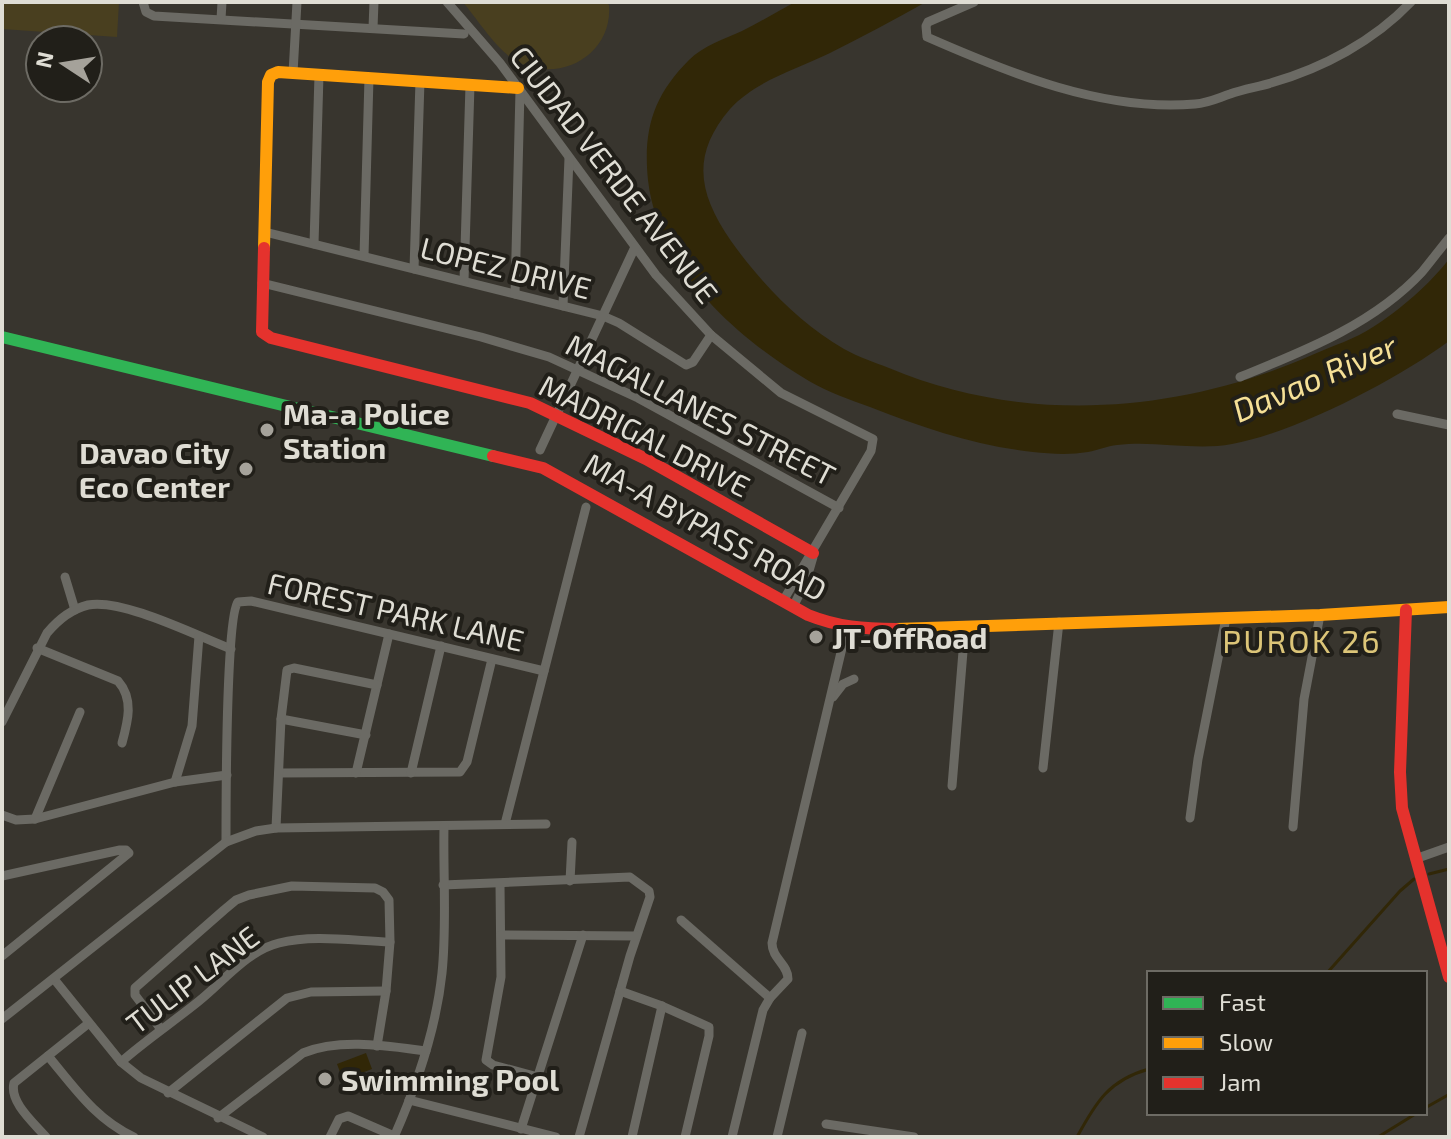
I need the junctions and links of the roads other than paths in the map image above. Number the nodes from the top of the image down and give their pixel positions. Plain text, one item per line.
1 (143, 2) edge
2 (222, 2) edge
3 (297, 2) edge
4 (374, 2) edge
5 (447, 2) edge
6 (974, 2) edge
7 (1411, 2) edge
8 (221, 19) junction
9 (295, 24) junction
10 (373, 28) junction
11 (464, 34) dead end
12 (293, 73) junction
13 (319, 75) junction
14 (369, 78) junction
15 (420, 81) junction
16 (470, 85) junction
17 (519, 89) junction
18 (569, 158) junction
19 (265, 232) junction
20 (1449, 238) edge
21 (314, 244) junction
22 (635, 247) junction
23 (364, 256) junction
24 (414, 269) junction
25 (464, 281) junction
26 (262, 283) junction
27 (515, 294) junction
28 (563, 306) junction
29 (603, 316) junction
30 (711, 335) junction
31 (2, 337) edge
32 (578, 369) junction
33 (1240, 377) dead end
34 (1397, 414) dead end
35 (556, 415) junction
36 (1449, 425) edge
37 (540, 450) dead end
38 (586, 507) dead end
39 (839, 508) junction
40 (813, 553) junction
41 (65, 577) dead end
42 (788, 604) junction
43 (1449, 607) edge
44 (75, 610) junction
45 (1406, 610) junction
46 (1320, 615) junction
47 (1226, 618) junction
48 (1059, 622) junction
49 (847, 627) junction
50 (965, 627) junction
51 (389, 634) junction
52 (199, 636) junction
53 (441, 646) junction
54 (37, 648) junction
55 (231, 649) junction
56 (492, 659) junction
57 (544, 671) junction
58 (854, 679) dead end
59 (377, 685) junction
60 (829, 702) junction
61 (80, 712) dead end
62 (281, 719) junction
63 (2, 721) edge
64 (366, 735) junction
65 (122, 743) dead end
66 (1043, 768) dead end
67 (279, 773) junction
68 (356, 773) junction
69 (411, 773) junction
70 (227, 775) junction
71 (175, 782) junction
72 (952, 786) dead end
73 (2, 815) edge
74 (1190, 818) dead end
75 (35, 819) junction
76 (505, 824) junction
77 (546, 824) dead end
78 (444, 826) junction
79 (1293, 827) dead end
80 (276, 828) junction
81 (226, 842) junction
82 (572, 842) dead end
83 (1449, 847) edge
84 (1415, 859) junction
85 (2, 876) edge
86 (570, 881) junction
87 (500, 884) junction
88 (443, 885) junction
89 (681, 920) dead end
90 (501, 935) junction
91 (583, 935) junction
92 (636, 936) junction
93 (390, 942) junction
94 (2, 955) edge
95 (1449, 977) edge
96 (54, 979) junction
97 (386, 991) junction
98 (620, 991) junction
99 (770, 998) junction
100 (662, 1006) junction
101 (2, 1019) edge
102 (89, 1023) junction
103 (160, 1028) junction
104 (802, 1033) dead end
105 (377, 1046) junction
106 (426, 1051) junction
107 (48, 1056) junction
108 (121, 1062) junction
109 (538, 1077) junction
110 (168, 1093) junction
111 (409, 1100) junction
112 (218, 1118) junction
113 (826, 1124) dead end
114 (521, 1129) junction
115 (394, 1136) edge
116 (46, 1137) edge
117 (134, 1137) edge
118 (263, 1137) edge
119 (330, 1137) edge
120 (556, 1137) edge
121 (579, 1137) edge
122 (632, 1137) edge
123 (685, 1137) edge
124 (732, 1137) edge
125 (777, 1137) edge
126 (914, 1137) edge

1 - 8 street
2 - 8 street
3 - 9 street
4 - 10 street
5 - 17 street, CIUDAD VERDE AVENUE
6 - 7 street
8 - 9 street
9 - 10 street
9 - 12 street
10 - 11 street
12 - 13 main road
12 - 19 main road
13 - 14 main road
13 - 21 street
14 - 15 main road
14 - 23 street
15 - 16 main road
15 - 24 street
16 - 17 main road
16 - 25 street
17 - 18 street, CIUDAD VERDE AVENUE
17 - 27 street
18 - 22 street, CIUDAD VERDE AVENUE
18 - 28 street
19 - 21 street, LOPEZ DRIVE
19 - 26 main road
20 - 33 street
21 - 23 street, LOPEZ DRIVE
22 - 29 street
22 - 30 street, CIUDAD VERDE AVENUE
23 - 24 street, LOPEZ DRIVE
24 - 25 street, LOPEZ DRIVE
25 - 27 street, LOPEZ DRIVE
26 - 32 street, MAGALLANES STREET
26 - 35 main road, MADRIGAL DRIVE
27 - 28 street, LOPEZ DRIVE
28 - 29 street, LOPEZ DRIVE
29 - 30 street, LOPEZ DRIVE
29 - 32 street
30 - 39 street, CIUDAD VERDE AVENUE
31 - 42 main road, MA-A BYPASS ROAD
32 - 35 street
32 - 39 street, MAGALLANES STREET
34 - 36 street
35 - 37 street
35 - 40 main road, MADRIGAL DRIVE
38 - 57 street
39 - 40 street
40 - 42 street
41 - 44 street
42 - 49 main road, MA-A BYPASS ROAD
43 - 45 main road, MA-A BYPASS ROAD
44 - 52 street
44 - 54 street
45 - 46 main road, MA-A BYPASS ROAD
45 - 84 main road
46 - 47 main road, MA-A BYPASS ROAD
46 - 79 street
47 - 48 main road, MA-A BYPASS ROAD
47 - 74 street
48 - 50 main road, MA-A BYPASS ROAD
48 - 66 street
49 - 50 main road, MA-A BYPASS ROAD
49 - 60 street
50 - 72 street
51 - 53 street, FOREST PARK LANE
51 - 55 street, FOREST PARK LANE
51 - 59 street
52 - 55 street
52 - 71 street
53 - 56 street, FOREST PARK LANE
53 - 69 street
54 - 63 street
54 - 65 street
55 - 70 street, FOREST PARK LANE
56 - 57 street, FOREST PARK LANE
56 - 69 street
57 - 76 street
58 - 60 street
59 - 62 street
59 - 64 street
60 - 99 street
61 - 75 street
62 - 64 street
62 - 67 street
64 - 68 street
67 - 68 street
67 - 80 street
68 - 69 street
70 - 71 street
70 - 81 street, FOREST PARK LANE
71 - 75 street
73 - 75 street
76 - 77 street
76 - 78 street
78 - 80 street
78 - 88 street
80 - 81 street
81 - 96 street
82 - 86 street
83 - 84 street
84 - 95 main road
85 - 94 street
86 - 87 street
86 - 92 street
87 - 88 street
87 - 90 street
88 - 106 street
89 - 99 street
90 - 91 street
90 - 109 street
91 - 92 street
91 - 109 street
92 - 98 street
93 - 97 street
93 - 103 street, TULIP LANE
93 - 103 street
96 - 101 street
96 - 102 street
97 - 105 street
97 - 110 street
98 - 100 street
98 - 121 street
99 - 124 street
100 - 122 street
100 - 123 street
102 - 107 street
102 - 108 street
103 - 108 street, TULIP LANE
104 - 125 street
105 - 106 street
105 - 112 street
106 - 111 street
107 - 116 street
107 - 117 street
108 - 110 street
109 - 114 street
110 - 112 street
111 - 114 street
111 - 115 street
112 - 118 street
113 - 126 street
114 - 120 street
115 - 119 street

